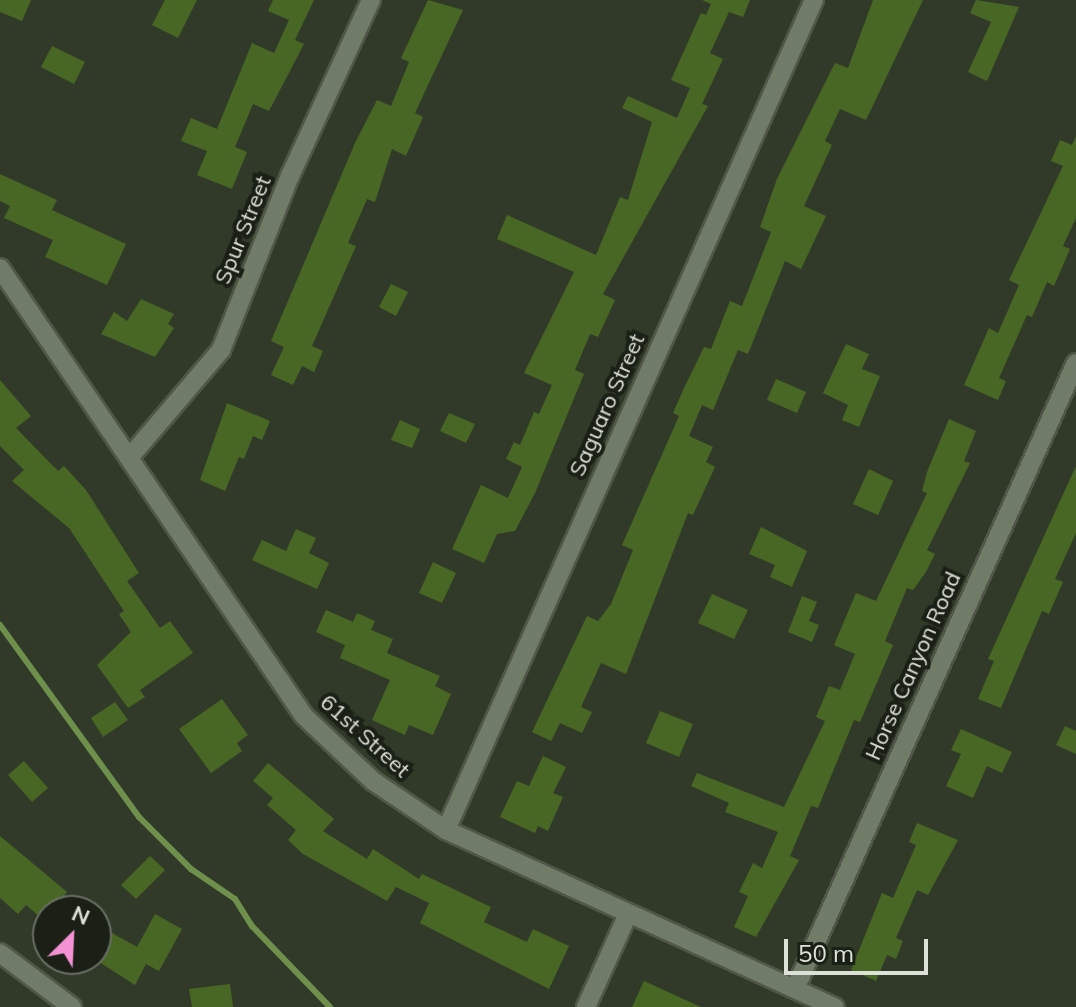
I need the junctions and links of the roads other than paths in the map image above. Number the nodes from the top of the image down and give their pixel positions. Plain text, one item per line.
1 (371, 0) edge
2 (814, 0) edge
3 (0, 268) edge
4 (1076, 363) edge
5 (129, 458) junction
6 (446, 830) junction
7 (628, 914) junction
8 (0, 953) edge
9 (795, 989) junction
10 (72, 1007) edge
11 (586, 1007) edge
12 (835, 1007) edge

1 - 5 street, Spur Street
2 - 6 street, Saguaro Street
3 - 5 street, 61st Street
4 - 9 street, Horse Canyon Road
5 - 6 street, 61st Street
6 - 7 street, 61st Street
7 - 9 street, 61st Street
7 - 11 street
8 - 10 street
9 - 12 street, 61st Street

